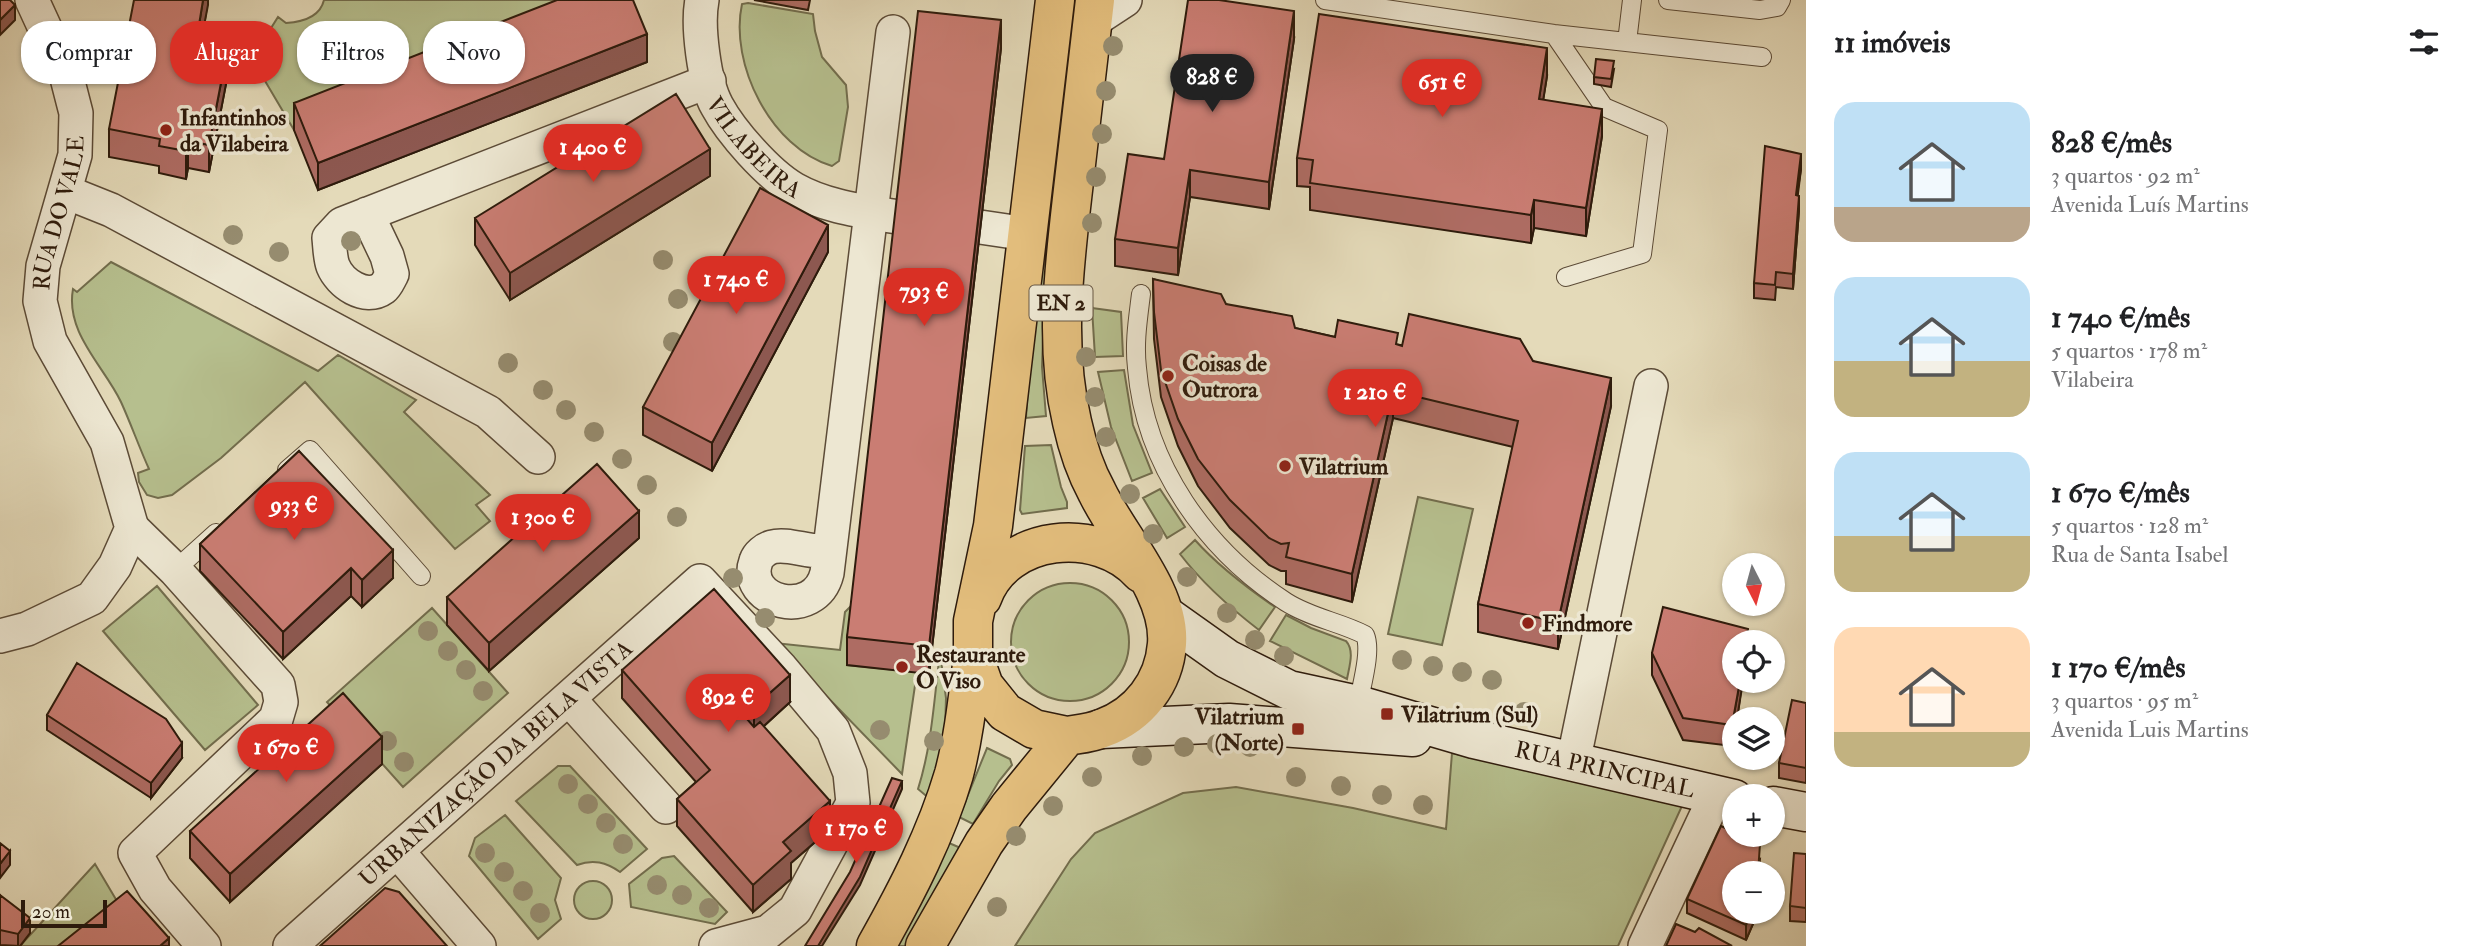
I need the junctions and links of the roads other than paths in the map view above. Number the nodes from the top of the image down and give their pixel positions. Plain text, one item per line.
1 (32, 0) edge
2 (702, 0) edge
3 (1055, 0) edge
4 (1125, 0) edge
5 (1325, 0) edge
6 (1632, 0) edge
7 (1668, 0) edge
8 (1781, 0) edge
9 (1094, 10) edge
10 (893, 32) dead end
11 (1554, 34) junction
12 (1627, 42) junction
13 (1762, 57) dead end
14 (709, 81) junction
15 (66, 192) junction
16 (367, 214) dead end
17 (884, 214) junction
18 (980, 228) edge
19 (1027, 234) junction
20 (1566, 277) dead end
21 (1141, 294) dead end
22 (1651, 386) dead end
23 (538, 457) dead end
24 (278, 478) edge
25 (226, 524) edge
26 (132, 528) junction
27 (829, 544) dead end
28 (175, 570) junction
29 (421, 576) dead end
30 (1159, 602) junction
31 (0, 636) edge
32 (977, 654) junction
33 (569, 699) junction
34 (1357, 705) junction
35 (1084, 733) junction
36 (1474, 739) junction
37 (1573, 763) junction
38 (1722, 796) edge
39 (1722, 803) edge
40 (666, 807) dead end
41 (1785, 808) edge
42 (1806, 812) edge
43 (397, 851) junction
44 (204, 946) edge
45 (290, 946) edge
46 (479, 946) edge
47 (716, 946) edge
48 (876, 946) edge
49 (925, 946) edge
50 (1645, 946) edge

1 - 15 street, RUA DO VALE
2 - 14 street, VILABEIRA
3 - 19 main road, EN 2
4 - 9 street
5 - 11 lane
6 - 12 lane
7 - 8 lane
9 - 30 main road, EN 2
10 - 17 street
11 - 12 lane
11 - 20 lane
12 - 13 lane
14 - 16 street
14 - 17 street, VILABEIRA
15 - 23 street
15 - 26 street, RUA DO VALE
17 - 27 street
18 - 19 street
19 - 32 main road, EN 2
21 - 34 lane
22 - 37 street
24 - 29 lane
25 - 28 lane
26 - 28 street
26 - 31 street
28 - 44 street
30 - 32 main road, EN 2
30 - 34 street
30 - 35 main road, EN 2
32 - 35 main road
32 - 48 main road, EN 2
33 - 40 street
33 - 43 street, URBANIZAÇÃO DA BELA VISTA
33 - 47 street, URBANIZAÇÃO DA BELA VISTA
34 - 36 street
35 - 36 street
35 - 49 main road, EN 2
36 - 37 street, RUA PRINCIPAL
37 - 38 street, RUA PRINCIPAL
39 - 50 street
41 - 42 street
43 - 45 street, URBANIZAÇÃO DA BELA VISTA
43 - 46 street

